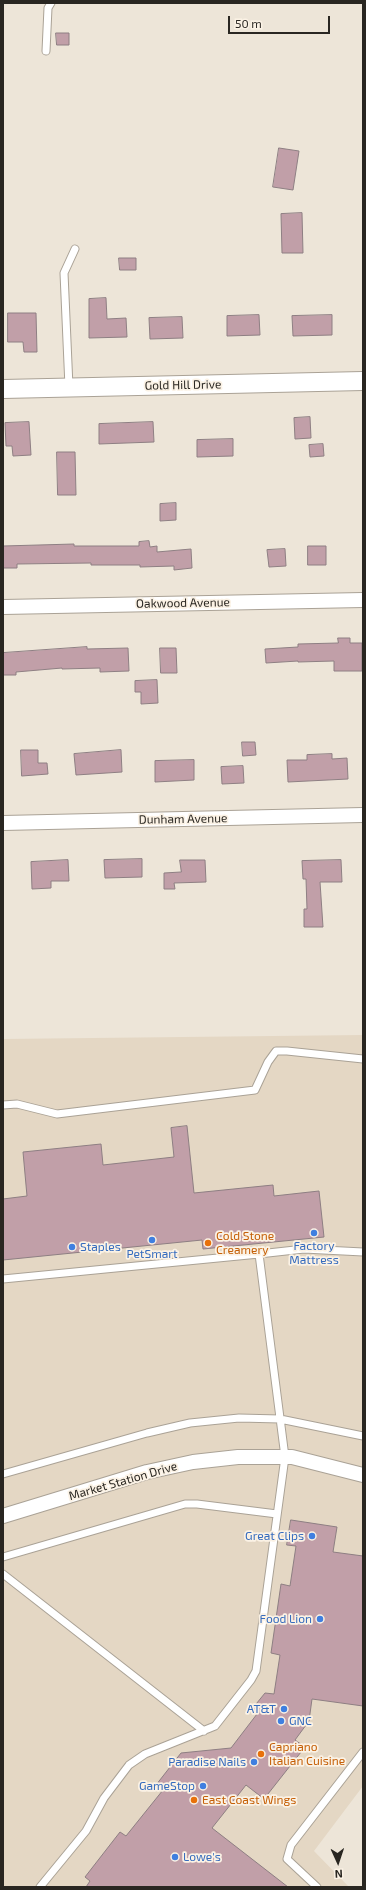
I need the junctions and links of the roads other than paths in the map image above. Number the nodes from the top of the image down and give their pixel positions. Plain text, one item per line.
1 (51, 3) edge
2 (46, 51) dead end
3 (75, 248) dead end
4 (363, 381) edge
5 (69, 387) junction
6 (3, 389) edge
7 (363, 600) edge
8 (3, 607) edge
9 (363, 815) edge
10 (3, 823) edge
11 (363, 1059) edge
12 (3, 1105) edge
13 (363, 1252) edge
14 (259, 1254) junction
15 (3, 1280) edge
16 (280, 1419) junction
17 (363, 1436) edge
18 (285, 1457) junction
19 (3, 1474) edge
20 (363, 1474) edge
21 (277, 1514) junction
22 (3, 1516) edge
23 (3, 1557) edge
24 (3, 1574) edge
25 (204, 1731) junction
26 (363, 1752) edge
27 (40, 1887) edge
28 (317, 1887) edge

1 - 2 lane
3 - 5 lane
4 - 5 street, Gold Hill Drive
5 - 6 street, Gold Hill Drive
7 - 8 street, Oakwood Avenue
9 - 10 street, Dunham Avenue
11 - 12 lane
13 - 14 lane
14 - 15 lane
14 - 16 lane
16 - 17 lane
16 - 18 lane
16 - 19 lane
18 - 20 street, Market Station Drive
18 - 21 lane
18 - 22 street, Market Station Drive
21 - 23 lane
21 - 25 lane
24 - 25 lane
25 - 27 lane
26 - 28 lane

